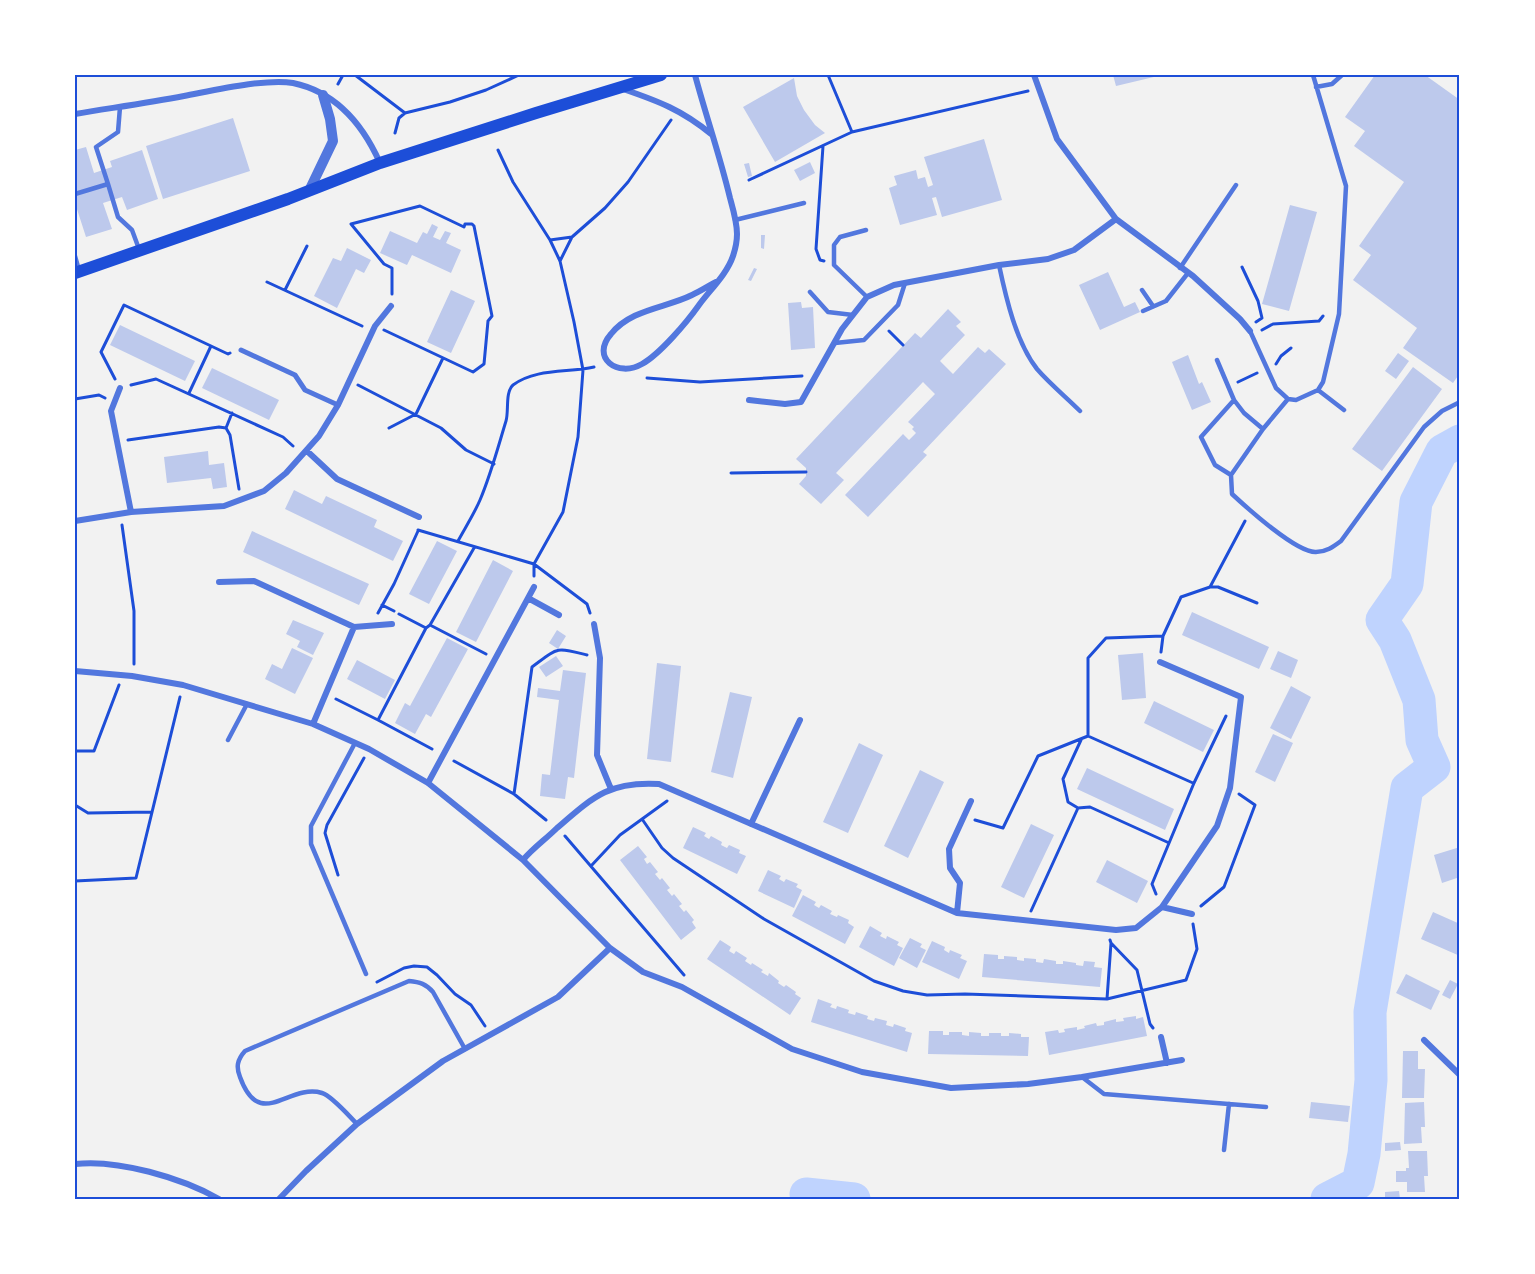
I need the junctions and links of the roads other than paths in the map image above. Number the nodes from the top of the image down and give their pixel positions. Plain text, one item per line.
1 (661, 75) edge
2 (694, 75) edge
3 (1034, 75) edge
4 (1313, 75) edge
5 (1342, 75) edge
6 (1316, 87) junction
7 (620, 88) junction
8 (323, 95) junction
9 (120, 107) junction
10 (75, 114) edge
11 (712, 135) junction
12 (380, 163) junction
13 (108, 184) junction
14 (1236, 185) dead end
15 (309, 191) junction
16 (75, 194) edge
17 (804, 203) dead end
18 (1116, 219) junction
19 (735, 220) junction
20 (866, 230) dead end
21 (139, 251) junction
22 (75, 256) edge
23 (999, 265) junction
24 (1180, 268) junction
25 (77, 273) edge
26 (1188, 273) junction
27 (716, 282) junction
28 (905, 283) junction
29 (1143, 290) dead end
30 (810, 292) dead end
31 (867, 297) junction
32 (391, 306) road end
33 (1154, 306) junction
34 (1143, 311) dead end
35 (853, 315) junction
36 (1250, 332) joint
37 (835, 343) junction
38 (241, 350) road end
39 (1217, 360) dead end
40 (120, 388) road end
41 (1318, 390) junction
42 (1288, 399) junction
43 (748, 400) dead end
44 (1234, 400) junction
45 (1460, 402) edge
46 (338, 405) junction
47 (1344, 410) dead end
48 (1080, 411) dead end
49 (1263, 429) junction
50 (305, 453) junction
51 (1231, 476) junction
52 (131, 512) junction
53 (419, 517) road end
54 (75, 521) edge
55 (219, 582) dead end
56 (534, 587) dead end
57 (528, 598) junction
58 (560, 615) dead end
59 (392, 624) dead end
60 (594, 624) dead end
61 (354, 627) junction
62 (1160, 662) road end
63 (75, 671) edge
64 (247, 704) junction
65 (800, 720) dead end
66 (313, 724) junction
67 (228, 740) dead end
68 (356, 743) junction
69 (428, 783) junction
70 (611, 789) junction
71 (971, 801) dead end
72 (751, 824) junction
73 (523, 860) junction
74 (1162, 907) junction
75 (957, 913) junction
76 (1192, 914) road end
77 (610, 948) junction
78 (366, 974) dead end
79 (1161, 1037) dead end
80 (1424, 1040) dead end
81 (465, 1049) junction
82 (1182, 1060) dead end
83 (1167, 1063) junction
84 (1460, 1075) edge
85 (1082, 1077) junction
86 (1460, 1096) edge
87 (1228, 1104) junction
88 (1266, 1107) dead end
89 (357, 1124) junction
90 (1460, 1135) edge
91 (1224, 1150) dead end
92 (75, 1164) edge
93 (219, 1199) edge
94 (279, 1199) edge

1 - 7 main road
2 - 11 street
3 - 18 street
4 - 6 lane
5 - 6 lane
6 - 41 lane
7 - 11 street
7 - 12 main road
8 - 9 street
8 - 12 street
8 - 15 street
9 - 10 street
9 - 13 lane
11 - 19 street
12 - 15 main road
13 - 16 lane
13 - 21 lane
14 - 24 lane
15 - 21 main road
17 - 19 lane
18 - 23 street
18 - 24 street
19 - 27 street
20 - 31 lane
21 - 25 main road
22 - 25 lane
23 - 28 street
23 - 48 lane
24 - 26 street
26 - 33 lane
26 - 36 street
27 - 27 street
28 - 31 street
28 - 37 lane
29 - 33 lane
30 - 35 lane
31 - 35 street
32 - 46 street
33 - 34 lane
35 - 37 street
36 - 42 lane
37 - 43 street
38 - 46 street
39 - 44 lane
40 - 52 street
41 - 42 lane
41 - 47 lane
42 - 49 lane
44 - 49 lane
44 - 51 lane
45 - 51 lane
46 - 50 street
49 - 51 lane
50 - 52 street
50 - 53 street
52 - 54 street
55 - 61 street
56 - 57 street
57 - 58 street
57 - 69 street
59 - 61 street
60 - 70 street
61 - 66 street
62 - 74 street
63 - 64 street
64 - 66 street
64 - 67 lane
65 - 72 street
66 - 68 street
68 - 69 street
68 - 78 lane
69 - 73 street
70 - 72 street
70 - 73 street
71 - 75 street
72 - 75 street
73 - 77 street
74 - 75 street
74 - 76 street
77 - 81 street
77 - 85 street
79 - 83 street
80 - 84 street
81 - 89 street
81 - 89 lane
82 - 83 street
83 - 85 street
85 - 87 lane
86 - 90 street
87 - 88 lane
87 - 91 lane
89 - 94 street
92 - 93 street

